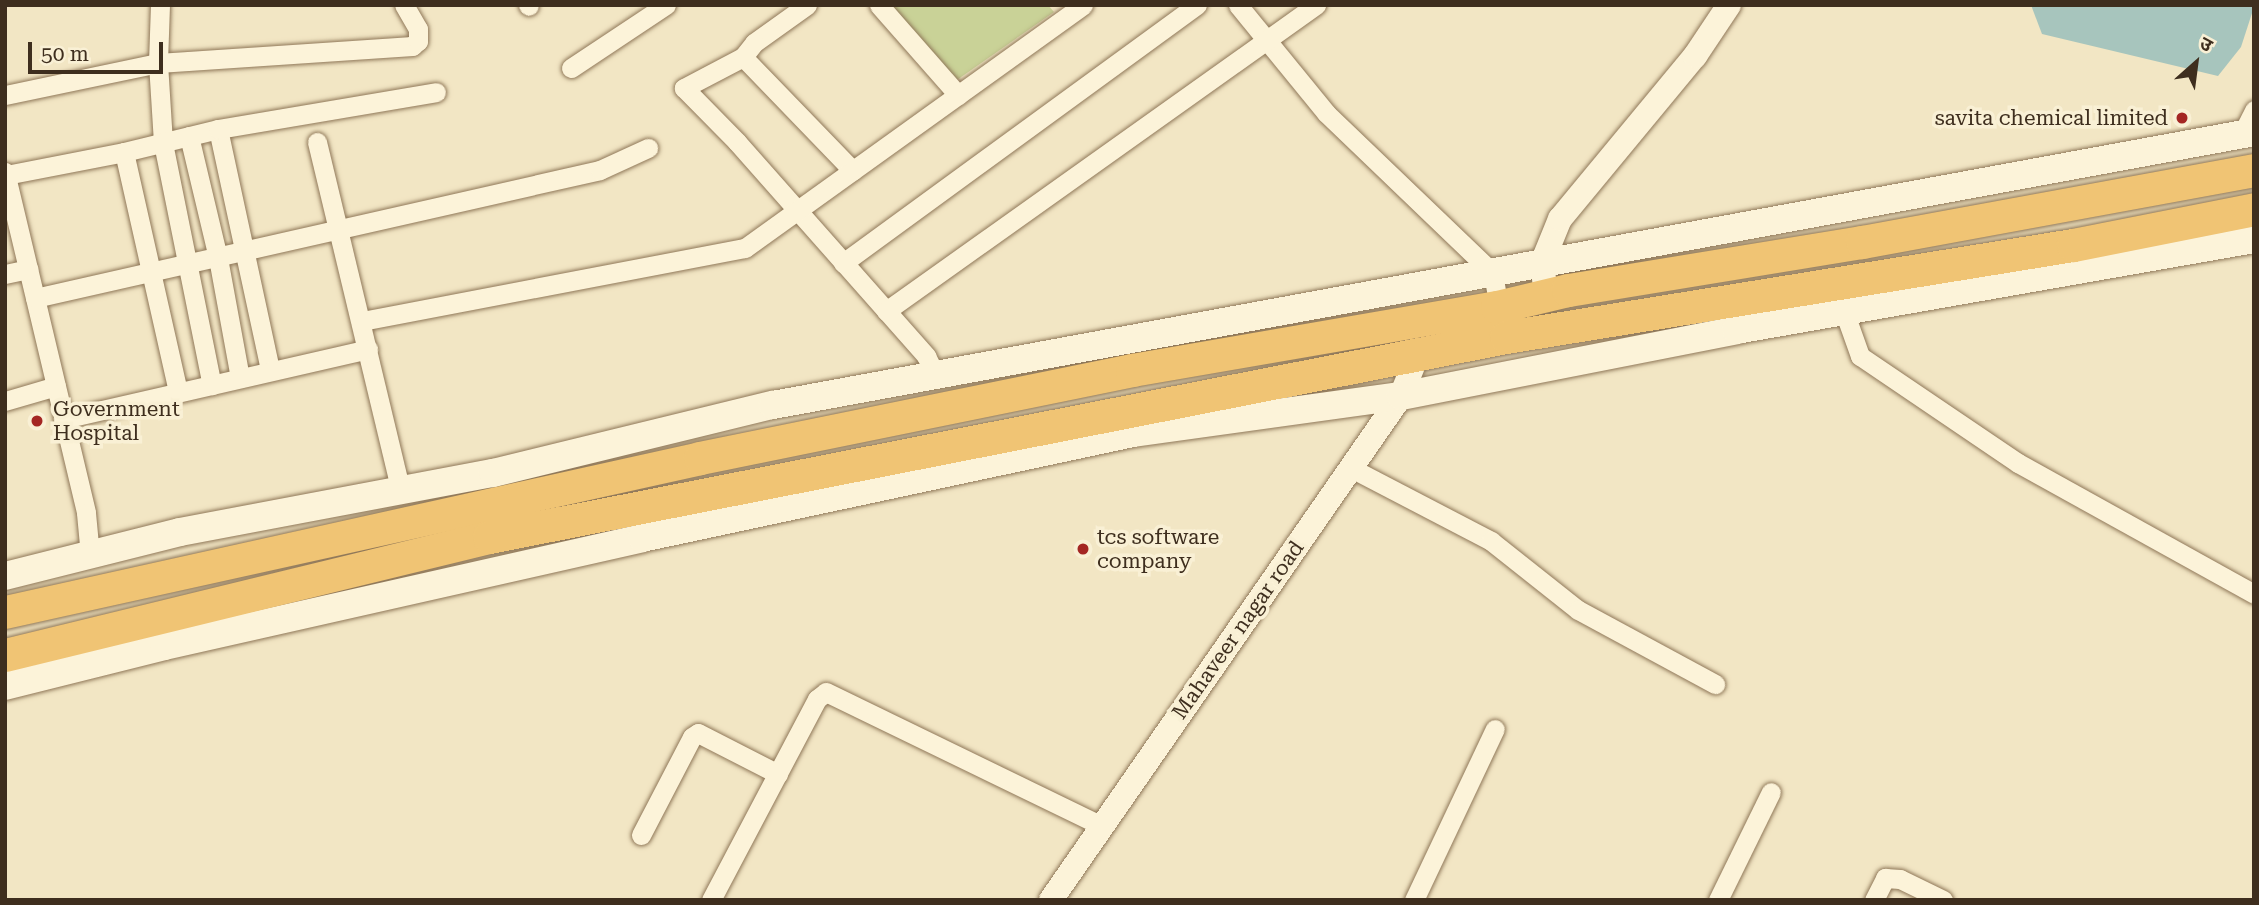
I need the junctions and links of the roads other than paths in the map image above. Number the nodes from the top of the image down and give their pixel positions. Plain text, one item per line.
1 (159, 5) edge
2 (404, 5) edge
3 (666, 5) edge
4 (807, 5) edge
5 (879, 5) edge
6 (1197, 5) edge
7 (1238, 5) edge
8 (1316, 5) edge
9 (1729, 5) edge
10 (1069, 9) edge
11 (1269, 39) junction
12 (743, 57) junction
13 (158, 63) junction
14 (571, 68) dead end
15 (436, 92) dead end
16 (5, 95) edge
17 (958, 95) junction
18 (2250, 125) edge
19 (218, 129) junction
20 (189, 136) junction
21 (317, 142) dead end
22 (163, 143) junction
23 (648, 148) dead end
24 (124, 152) junction
25 (2254, 170) edge
26 (853, 171) junction
27 (6, 174) edge
28 (2254, 209) edge
29 (797, 211) junction
30 (339, 230) junction
31 (2254, 239) edge
32 (246, 251) junction
33 (218, 258) junction
34 (843, 263) junction
35 (187, 264) junction
36 (28, 269) junction
37 (149, 273) junction
38 (5, 274) edge
39 (1493, 274) junction
40 (1544, 279) junction
41 (35, 298) junction
42 (886, 311) junction
43 (1844, 311) junction
44 (362, 321) junction
45 (1502, 322) junction
46 (368, 349) junction
47 (1417, 356) junction
48 (270, 370) junction
49 (936, 376) junction
50 (240, 378) junction
51 (212, 384) junction
52 (56, 386) junction
53 (178, 392) junction
54 (1401, 397) junction
55 (5, 401) edge
56 (64, 419) junction
57 (1351, 468) junction
58 (401, 491) junction
59 (90, 555) junction
60 (5, 576) edge
61 (2254, 594) edge
62 (5, 612) edge
63 (5, 655) edge
64 (1715, 684) dead end
65 (5, 686) edge
66 (1494, 729) dead end
67 (778, 774) junction
68 (1771, 792) dead end
69 (1102, 826) junction
70 (641, 835) dead end
71 (711, 900) edge
72 (1051, 900) edge
73 (1414, 900) edge
74 (1718, 900) edge
75 (1874, 900) edge
76 (1943, 900) edge

1 - 13 street
2 - 13 street
3 - 14 street
4 - 12 street
5 - 17 street
6 - 34 street
7 - 11 street
8 - 11 street
9 - 40 street
10 - 17 street
11 - 39 street
11 - 42 street
12 - 26 street
12 - 29 street
13 - 16 street
13 - 22 street
15 - 19 street
17 - 26 street
18 - 40 main road
19 - 20 street
19 - 32 street
20 - 22 street
20 - 33 street
21 - 30 street
22 - 24 street
22 - 35 street
23 - 30 street
24 - 27 street
24 - 37 street
25 - 40 highway
26 - 29 street
27 - 36 street
28 - 45 highway
29 - 34 street
29 - 44 street
30 - 32 street
30 - 44 street
31 - 43 main road
32 - 33 street
32 - 48 street
33 - 35 street
33 - 50 street
34 - 42 street
35 - 37 street
35 - 51 street
36 - 38 street
36 - 41 street
37 - 41 street
37 - 53 street
39 - 40 main road
39 - 45 street
39 - 49 main road
40 - 45 highway
41 - 52 street
42 - 49 street
43 - 54 main road
43 - 61 street
44 - 46 street
45 - 47 highway
45 - 62 highway
46 - 48 street
46 - 58 street
47 - 54 street, Mahaveer nagar road
47 - 63 highway
48 - 50 street
49 - 58 main road
50 - 51 street
51 - 53 street
52 - 55 street
52 - 56 street
53 - 56 street
54 - 57 street, Mahaveer nagar road
54 - 65 main road
56 - 59 street
57 - 64 street
57 - 69 street, Mahaveer nagar road
58 - 59 main road
59 - 60 main road
66 - 73 street
67 - 69 street
67 - 70 street
67 - 71 street
68 - 74 street
69 - 72 street, Mahaveer nagar road
75 - 76 street

